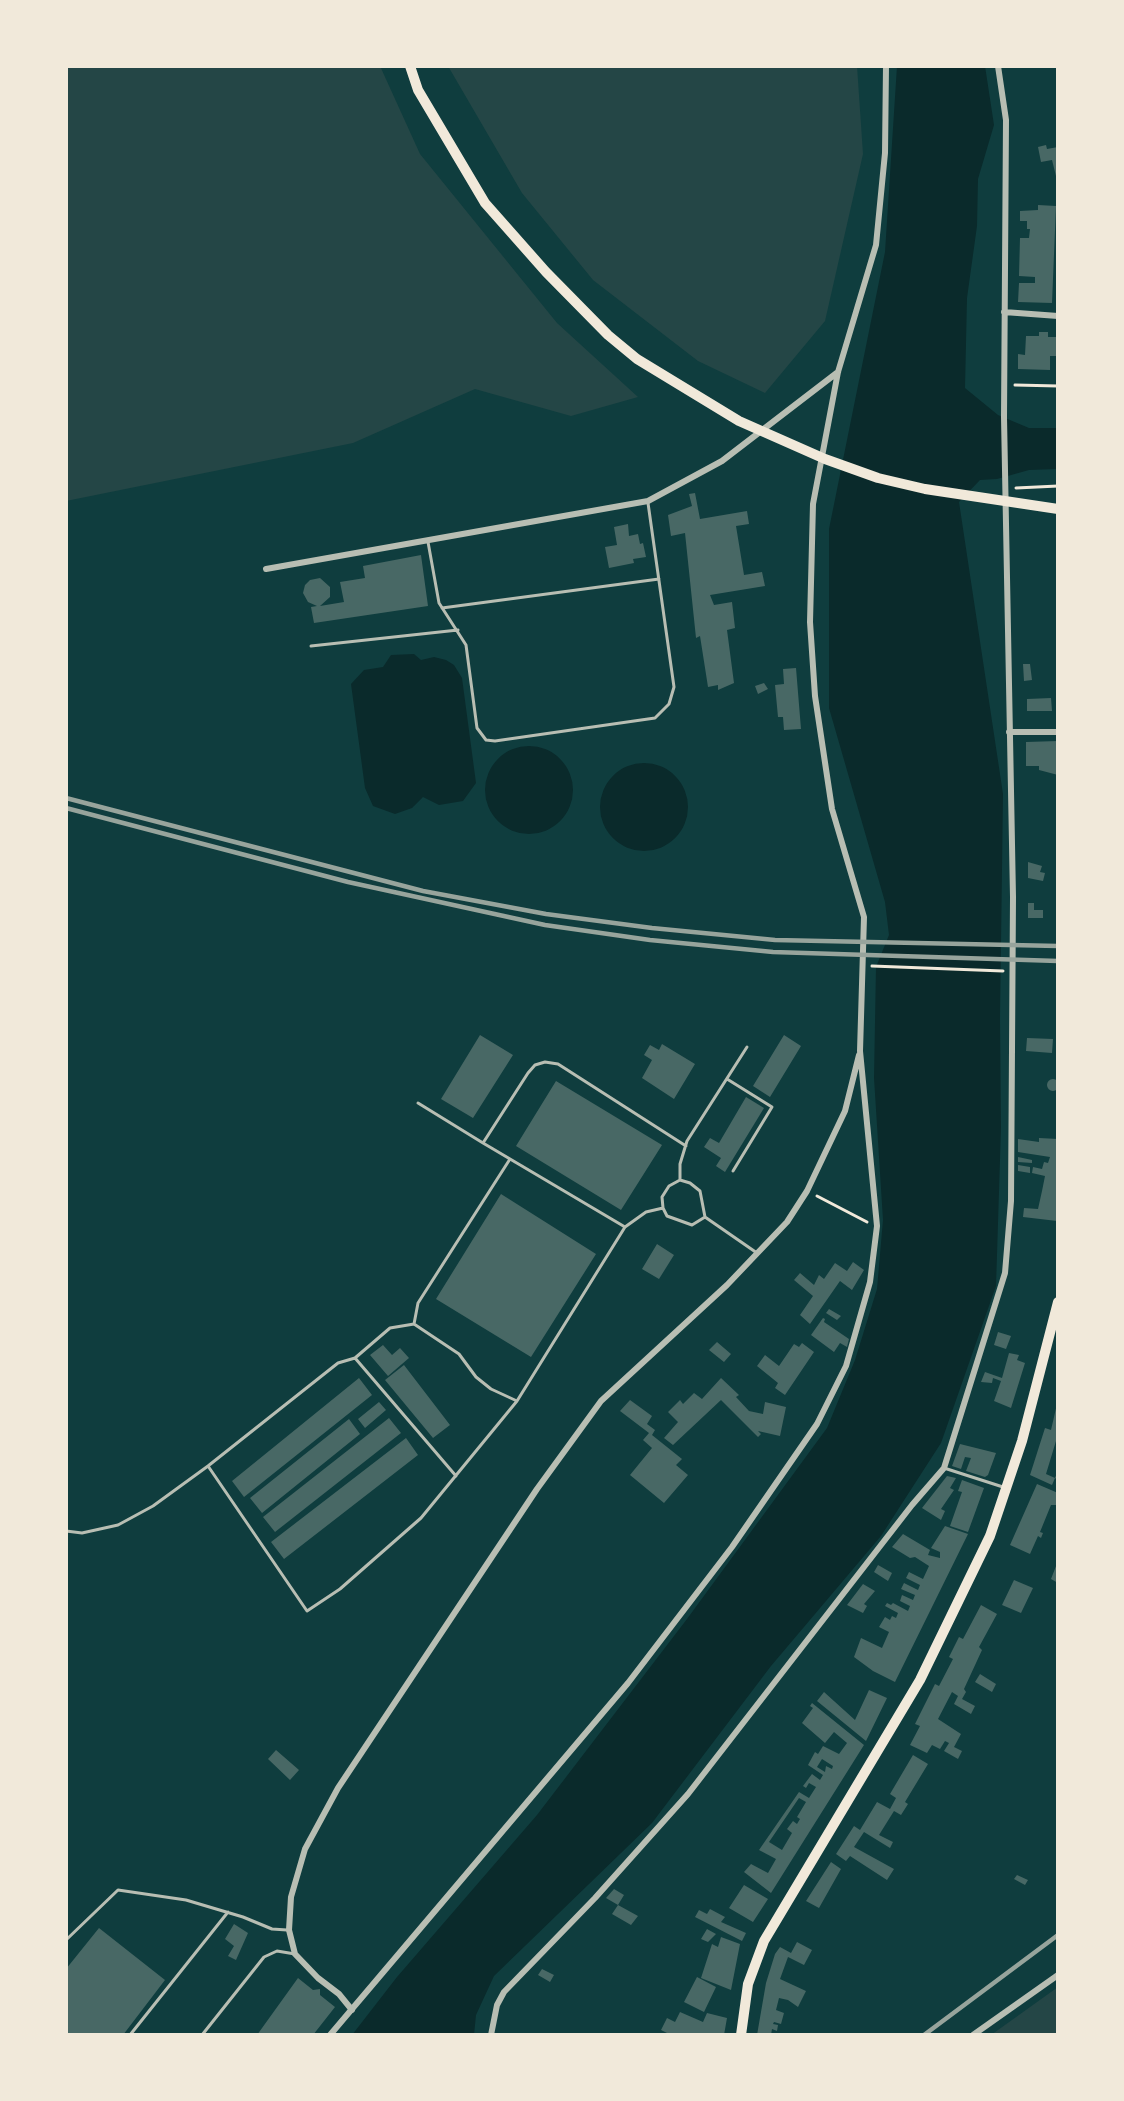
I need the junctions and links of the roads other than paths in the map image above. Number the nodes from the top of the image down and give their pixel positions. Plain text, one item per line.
1 (410, 66) edge
2 (886, 66) edge
3 (998, 66) edge
4 (1004, 312) junction
5 (1058, 315) edge
6 (838, 372) junction
7 (648, 501) junction
8 (1058, 503) edge
9 (1028, 504) junction
10 (1058, 509) edge
11 (427, 540) junction
12 (266, 569) dead end
13 (659, 579) junction
14 (442, 608) junction
15 (458, 630) junction
16 (311, 646) dead end
17 (1009, 732) junction
18 (1058, 732) edge
19 (747, 1047) dead end
20 (860, 1051) junction
21 (728, 1078) junction
22 (418, 1103) dead end
23 (483, 1143) junction
24 (686, 1146) junction
25 (510, 1159) junction
26 (733, 1171) dead end
27 (680, 1180) junction
28 (663, 1208) junction
29 (705, 1217) junction
30 (625, 1227) junction
31 (757, 1253) junction
32 (1058, 1302) edge
33 (414, 1324) junction
34 (355, 1358) junction
35 (517, 1401) junction
36 (208, 1466) junction
37 (945, 1468) junction
38 (456, 1476) junction
39 (1005, 1488) junction
40 (66, 1532) edge
41 (228, 1912) junction
42 (289, 1930) junction
43 (66, 1940) edge
44 (295, 1954) junction
45 (1058, 1975) edge
46 (352, 2010) junction
47 (134, 2030) junction
48 (130, 2035) edge
49 (140, 2035) edge
50 (202, 2035) edge
51 (330, 2035) edge
52 (491, 2035) edge
53 (741, 2035) edge
54 (973, 2035) edge

1 - 9 main road
2 - 6 street
3 - 4 street
4 - 5 street
4 - 17 street
6 - 7 street
6 - 20 street
7 - 11 street
7 - 13 lane
8 - 9 main road
9 - 10 main road
11 - 12 street
11 - 14 lane
13 - 14 lane
13 - 15 lane
14 - 15 lane
15 - 16 lane
17 - 18 street
17 - 37 street
19 - 21 lane
20 - 31 street
20 - 46 street
21 - 24 lane
21 - 26 lane
22 - 23 lane
23 - 24 lane
23 - 25 lane
24 - 27 lane
25 - 30 lane
25 - 33 lane
27 - 28 lane
27 - 29 lane
28 - 29 lane
28 - 30 lane
29 - 31 lane
30 - 35 lane
31 - 42 street
32 - 39 main road
33 - 34 lane
33 - 35 lane
34 - 36 lane
34 - 38 lane
35 - 38 lane
36 - 38 lane
36 - 40 lane
37 - 39 lane
37 - 52 street
39 - 53 main road
41 - 42 lane
41 - 43 lane
41 - 47 lane
42 - 44 street
44 - 46 street
44 - 50 lane
45 - 54 street
46 - 51 street
47 - 48 lane
47 - 49 lane

